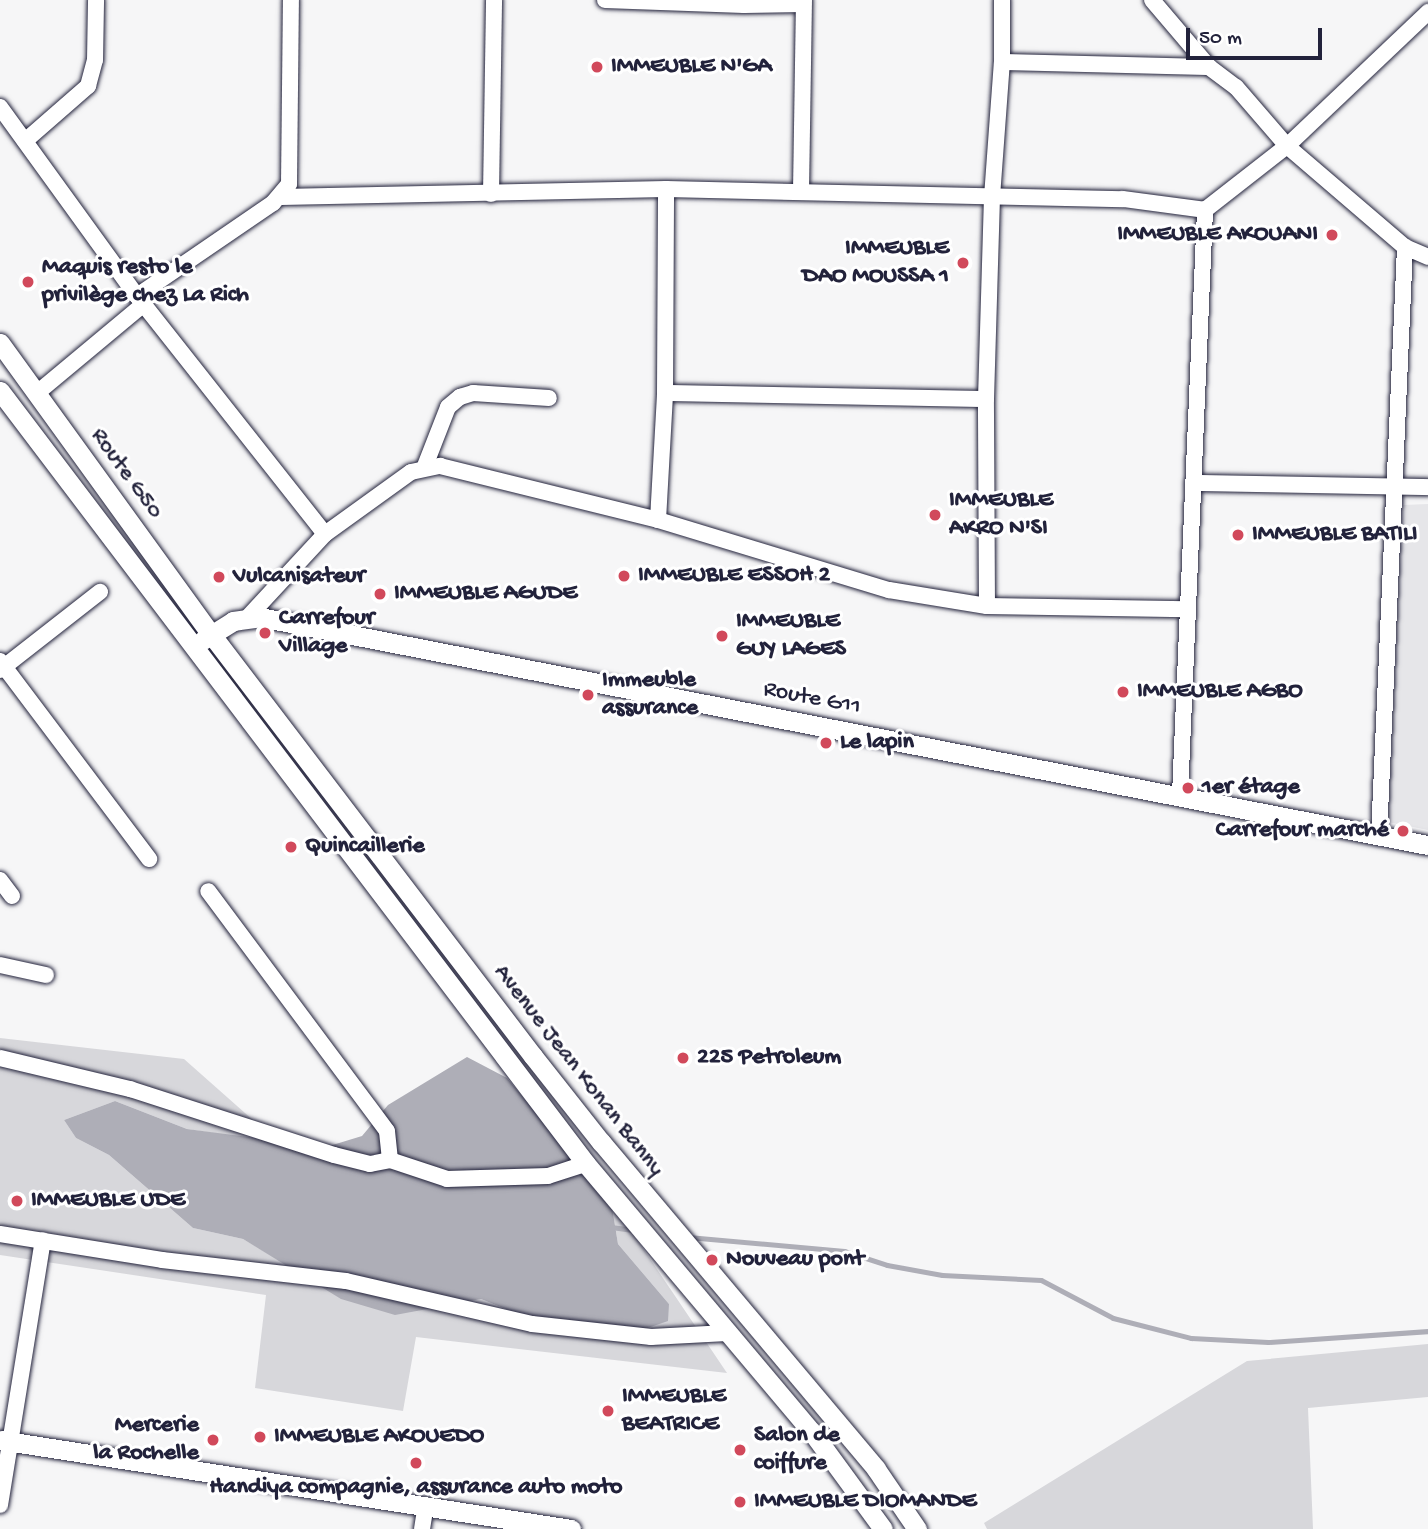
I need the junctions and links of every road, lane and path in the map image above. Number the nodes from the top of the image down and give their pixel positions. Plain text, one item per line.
1 (96, 0) edge
2 (291, 0) edge
3 (495, 0) edge
4 (605, 0) edge
5 (1002, 0) edge
6 (1152, 0) edge
7 (804, 2) edge
8 (1428, 12) edge
9 (1002, 62) junction
10 (1209, 67) junction
11 (0, 107) edge
12 (24, 141) junction
13 (1287, 146) junction
14 (666, 189) junction
15 (801, 191) junction
16 (491, 194) junction
17 (281, 197) junction
18 (992, 197) junction
19 (1205, 210) junction
20 (1405, 247) junction
21 (1428, 257) edge
22 (141, 300) junction
23 (0, 343) edge
24 (0, 391) edge
25 (37, 393) junction
26 (665, 393) junction
27 (549, 398) dead end
28 (986, 399) junction
29 (425, 466) junction
30 (1195, 483) junction
31 (1394, 486) junction
32 (1428, 487) edge
33 (658, 520) junction
34 (325, 534) junction
35 (100, 592) dead end
36 (987, 606) junction
37 (1187, 609) junction
38 (249, 616) junction
39 (211, 634) junction
40 (195, 647) junction
41 (1, 666) edge
42 (1180, 795) junction
43 (1379, 836) junction
44 (1428, 845) edge
45 (149, 859) dead end
46 (0, 880) edge
47 (208, 891) dead end
48 (12, 896) dead end
49 (0, 965) edge
50 (46, 975) dead end
51 (0, 1058) edge
52 (390, 1160) junction
53 (586, 1164) junction
54 (0, 1234) edge
55 (43, 1240) junction
56 (727, 1333) junction
57 (6, 1441) edge
58 (0, 1505) edge
59 (426, 1505) junction
60 (422, 1529) edge
61 (571, 1529) edge
62 (883, 1529) edge
63 (917, 1529) edge

1 - 12 street
2 - 17 street
3 - 16 street
4 - 7 street
5 - 9 street
6 - 10 street
7 - 15 street
8 - 13 street
9 - 10 street
9 - 18 street
10 - 13 street
11 - 12 street
12 - 22 street
13 - 19 street
13 - 20 street
14 - 15 street
14 - 16 street
14 - 26 street
15 - 18 street
16 - 17 street
17 - 22 street
18 - 19 street
18 - 28 street
19 - 30 street
20 - 21 street
20 - 31 street
22 - 25 street
22 - 34 street
23 - 25 street, Route G50
24 - 40 street, Route G50
25 - 39 street, Route G50
26 - 28 street
26 - 33 street
27 - 29 street
28 - 36 street
29 - 33 street
29 - 34 street
30 - 31 street
30 - 37 street
31 - 32 street
31 - 43 street
33 - 36 street
34 - 38 street
35 - 41 street
36 - 37 street
37 - 42 street
38 - 39 street
38 - 42 street, Route G11
39 - 40 street
39 - 63 street, Avenue Jean Konan Banny
40 - 53 street, Avenue Jean Konan Banny
41 - 45 street
42 - 43 street, Route G11
43 - 44 street, Route G11
46 - 48 street
47 - 52 street
49 - 50 street
51 - 52 street
52 - 53 street
53 - 56 street, Avenue Jean Konan Banny
54 - 55 street
55 - 56 street
55 - 57 street
56 - 62 street, Avenue Jean Konan Banny
57 - 58 street
57 - 59 street
59 - 60 street
59 - 61 street

